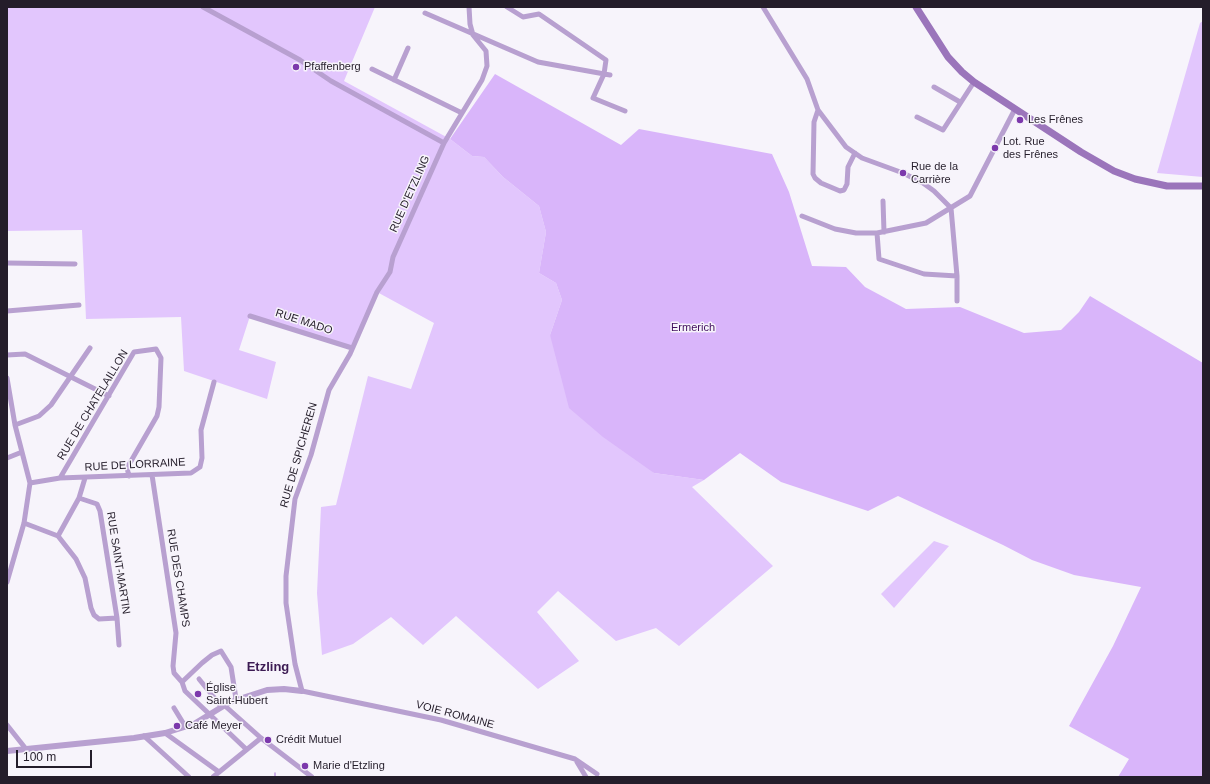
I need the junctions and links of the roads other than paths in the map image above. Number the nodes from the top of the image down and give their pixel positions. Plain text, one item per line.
1 (203, 7) edge
2 (469, 7) edge
3 (506, 7) edge
4 (763, 7) edge
5 (916, 7) edge
6 (425, 13) dead end
7 (473, 35) junction
8 (408, 48) dead end
9 (372, 69) dead end
10 (604, 74) junction
11 (610, 75) dead end
12 (394, 80) junction
13 (974, 82) junction
14 (934, 87) dead end
15 (960, 102) junction
16 (1016, 109) junction
17 (818, 110) junction
18 (625, 111) dead end
19 (462, 113) junction
20 (917, 118) dead end
21 (444, 143) junction
22 (856, 153) junction
23 (1203, 186) edge
24 (883, 201) dead end
25 (951, 208) junction
26 (802, 216) dead end
27 (884, 232) junction
28 (877, 233) junction
29 (7, 262) edge
30 (76, 264) dead end
31 (957, 276) junction
32 (957, 301) dead end
33 (79, 305) dead end
34 (7, 311) edge
35 (250, 316) dead end
36 (90, 348) dead end
37 (352, 348) junction
38 (7, 355) edge
39 (71, 376) junction
40 (7, 378) edge
41 (214, 382) dead end
42 (328, 390) joint
43 (109, 396) junction
44 (14, 425) junction
45 (22, 452) junction
46 (7, 458) edge
47 (152, 475) junction
48 (129, 476) junction
49 (60, 478) junction
50 (85, 478) junction
51 (30, 483) junction
52 (79, 498) junction
53 (24, 523) junction
54 (58, 536) junction
55 (7, 582) edge
56 (117, 618) junction
57 (119, 645) dead end
58 (199, 679) dead end
59 (182, 682) junction
60 (302, 691) junction
61 (236, 699) junction
62 (223, 706) junction
63 (174, 708) dead end
64 (208, 715) junction
65 (7, 725) edge
66 (184, 726) junction
67 (165, 733) junction
68 (144, 736) junction
69 (261, 738) junction
70 (26, 749) junction
71 (246, 749) junction
72 (7, 751) edge
73 (575, 759) junction
74 (219, 772) junction
75 (597, 774) dead end
76 (189, 777) edge
77 (213, 777) edge
78 (312, 777) edge
79 (586, 777) edge

1 - 21 street
2 - 7 street, RUE D'ETZLING
3 - 10 street
4 - 17 street
5 - 13 main road
6 - 7 street
7 - 10 street
7 - 19 street, RUE D'ETZLING
8 - 12 street
9 - 12 street
10 - 11 street
10 - 18 street
12 - 19 street
13 - 15 street
13 - 16 main road
14 - 15 street
15 - 20 street
16 - 23 main road
16 - 25 street
17 - 22 street
17 - 22 street
19 - 21 street, RUE D'ETZLING
21 - 37 street, RUE D'ETZLING
22 - 25 street
24 - 27 street
25 - 27 street
25 - 31 street
26 - 28 street
27 - 28 street
28 - 31 street
29 - 30 street
31 - 32 street
33 - 34 street
35 - 37 street, RUE MADO
36 - 39 street
37 - 42 street, RUE D'ETZLING
38 - 39 street
39 - 43 street
39 - 44 street
40 - 44 street
41 - 47 street, RUE DE LORRAINE
42 - 60 street, RUE DE SPICHEREN
43 - 48 street, RUE DE CHATELAILLON
43 - 49 street, RUE DE CHATELAILLON
44 - 45 street
45 - 46 street
45 - 51 street
47 - 48 street, RUE DE LORRAINE
47 - 59 street, RUE DES CHAMPS
48 - 50 street, RUE DE LORRAINE
49 - 50 street, RUE DE LORRAINE
49 - 51 street, RUE DE LORRAINE
50 - 52 street
51 - 53 street
52 - 54 street
52 - 56 street, RUE SAINT-MARTIN
53 - 54 street
53 - 55 street
54 - 56 street
56 - 57 street, RUE SAINT-MARTIN
58 - 62 street
59 - 61 street
59 - 64 street, RUE DES CHAMPS
60 - 61 street
60 - 73 street, VOIE ROMAINE
61 - 62 street
62 - 64 street
62 - 69 street
63 - 66 street
64 - 66 street
64 - 71 street, RUE DES CHAMPS
65 - 70 street
66 - 67 street
67 - 68 street
67 - 74 street
68 - 70 street
68 - 76 street
69 - 71 street
69 - 78 street
70 - 72 street
71 - 74 street
73 - 75 street, VOIE ROMAINE
73 - 79 street
74 - 77 street

